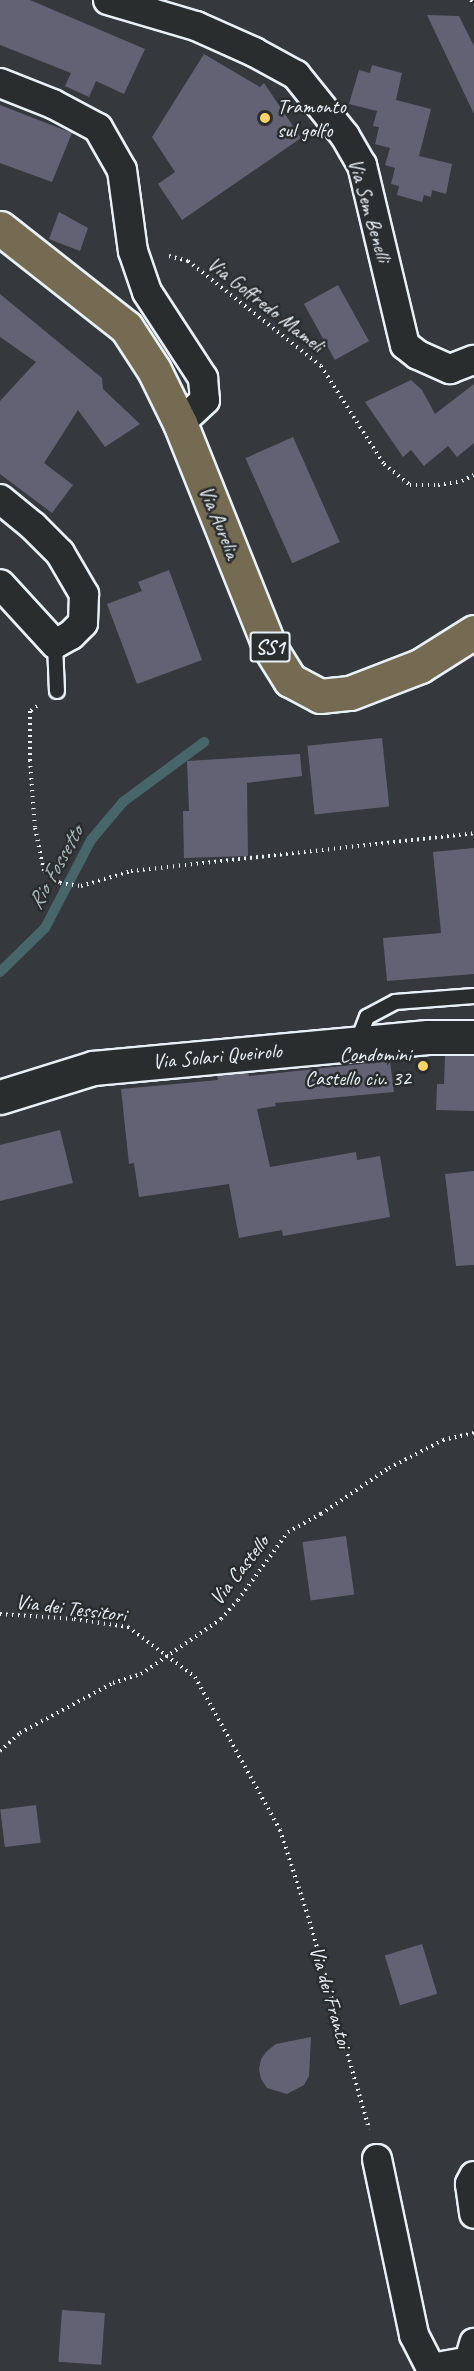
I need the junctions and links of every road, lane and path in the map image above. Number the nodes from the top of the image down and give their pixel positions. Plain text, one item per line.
1 (108, 0) edge
2 (471, 0) edge
3 (474, 4) edge
4 (0, 82) edge
5 (0, 228) edge
6 (163, 254) dead end
7 (474, 360) edge
8 (180, 423) junction
9 (474, 475) edge
10 (0, 499) edge
11 (0, 584) edge
12 (474, 632) edge
13 (54, 644) junction
14 (57, 691) joint
15 (474, 833) edge
16 (474, 996) edge
17 (474, 1037) edge
18 (357, 1043) junction
19 (0, 1097) edge
20 (474, 1433) edge
21 (0, 1614) edge
22 (167, 1654) junction
23 (0, 1751) edge
24 (377, 2159) joint
25 (474, 2176) edge
26 (474, 2214) edge
27 (474, 2343) edge

1 - 7 street, Via Sem Benelli
2 - 3 path
4 - 8 street
5 - 8 main road, Via Aurelia / SS1
6 - 9 path, Via Goffredo Mameli
8 - 12 main road, Via Aurelia / SS1
10 - 13 street
11 - 13 street
13 - 14 lane
14 - 15 path
16 - 18 lane
17 - 18 street, Via Solari Queirolo
18 - 19 street, Via Solari Queirolo
20 - 22 path, Via Castello
21 - 22 path, Via dei Tessitori
22 - 23 path, Via Castello
22 - 24 path, Via dei Frantoi
24 - 27 street
25 - 26 street

